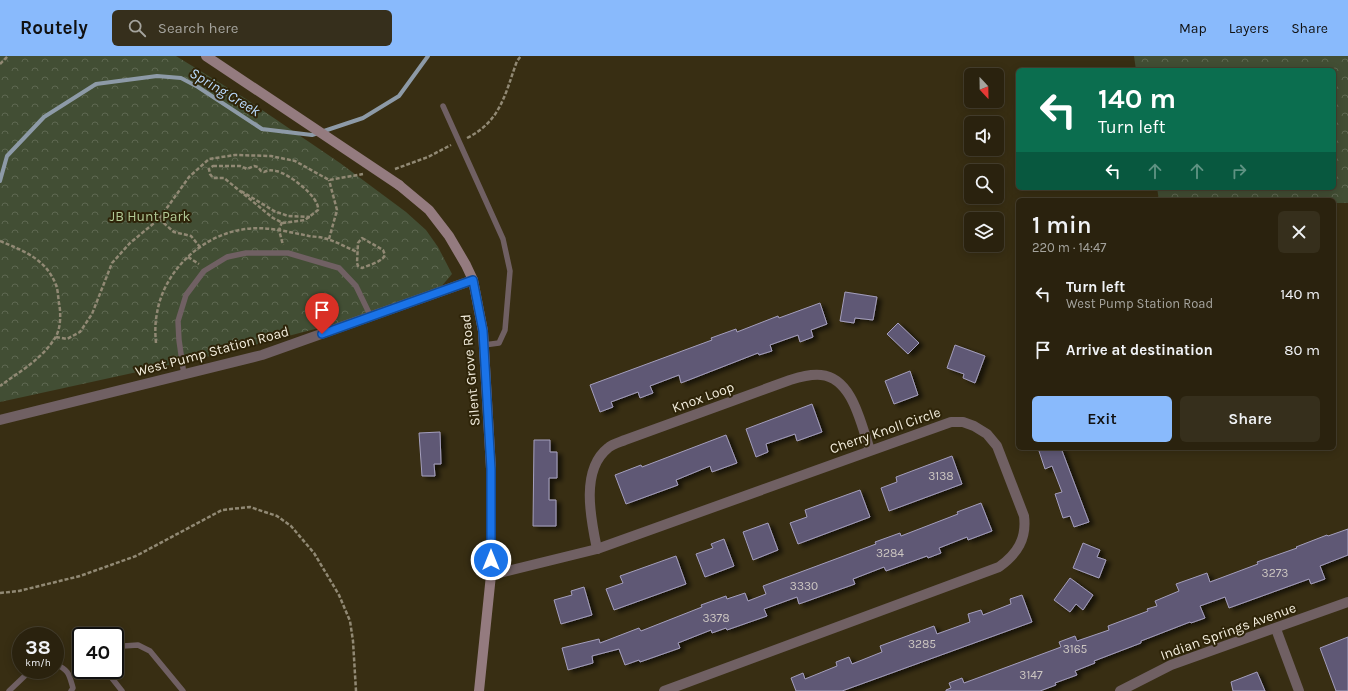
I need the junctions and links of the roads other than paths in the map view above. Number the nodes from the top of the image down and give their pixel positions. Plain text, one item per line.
1 (206, 56) edge
2 (443, 106) dead end
3 (473, 280) junction
4 (371, 317) junction
5 (484, 345) junction
6 (184, 375) junction
7 (0, 420) edge
8 (870, 450) junction
9 (597, 549) junction
10 (491, 575) junction
11 (1348, 602) edge
12 (1276, 629) junction
13 (124, 646) edge
14 (64, 668) edge
15 (22, 679) edge
16 (113, 679) edge
17 (9, 691) edge
18 (71, 691) edge
19 (122, 691) edge
20 (183, 691) edge
21 (479, 691) edge
22 (664, 691) edge
23 (1120, 691) edge
24 (1299, 691) edge

1 - 3 street, Silent Grove Road, bridge
2 - 5 lane
3 - 4 street, West Pump Station Road
3 - 5 street, Silent Grove Road
4 - 6 street, West Pump Station Road
4 - 6 lane
5 - 10 street, Silent Grove Road
6 - 7 street, West Pump Station Road
8 - 9 street, Cherry Knoll Circle
8 - 9 street, Knox Loop
8 - 22 street, Cherry Knoll Circle
9 - 10 street, Cherry Knoll Circle
10 - 21 street, Silent Grove Road
11 - 12 street, Indian Springs Avenue
12 - 23 street, Indian Springs Avenue
12 - 24 street
13 - 20 lane
14 - 18 lane
15 - 17 lane
16 - 19 lane

